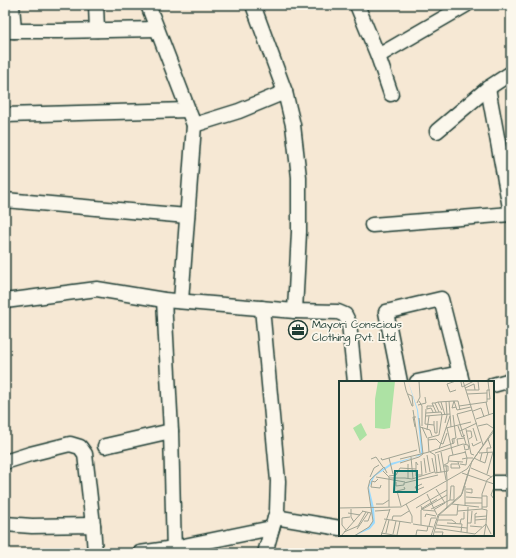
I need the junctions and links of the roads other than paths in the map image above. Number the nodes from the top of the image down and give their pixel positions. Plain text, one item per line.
1 (12, 5) edge
2 (96, 5) edge
3 (148, 5) edge
4 (253, 5) edge
5 (357, 5) edge
6 (466, 5) edge
7 (157, 29) junction
8 (97, 30) junction
9 (10, 31) edge
10 (378, 56) junction
11 (511, 73) edge
12 (488, 88) junction
13 (285, 92) junction
14 (391, 94) dead end
15 (188, 110) junction
16 (5, 115) edge
17 (194, 125) junction
18 (437, 131) dead end
19 (5, 200) edge
20 (511, 213) edge
21 (187, 216) junction
22 (372, 225) dead end
23 (164, 300) junction
24 (5, 301) edge
25 (181, 301) junction
26 (262, 308) junction
27 (295, 311) junction
28 (461, 378) edge
29 (511, 380) edge
30 (355, 381) edge
31 (400, 381) edge
32 (428, 381) edge
33 (494, 385) edge
34 (171, 431) junction
35 (105, 446) dead end
36 (5, 462) edge
37 (511, 482) edge
38 (494, 484) edge
39 (273, 523) junction
40 (5, 524) edge
41 (93, 525) junction
42 (339, 528) edge
43 (174, 551) edge
44 (95, 553) edge
45 (140, 553) edge
46 (265, 553) edge

1 - 9 street
2 - 8 street
3 - 7 street
4 - 13 street
5 - 10 street
6 - 10 street
7 - 8 street
7 - 15 street
8 - 9 street
10 - 14 street
11 - 12 street
12 - 18 street
12 - 20 street
13 - 17 street
13 - 27 street
15 - 16 street
15 - 17 street
17 - 21 street
19 - 21 street
20 - 22 street
21 - 25 street
23 - 24 street
23 - 25 street
23 - 34 street
25 - 26 street
26 - 27 street
26 - 39 street
27 - 30 street
28 - 31 street
28 - 32 street
29 - 33 street
34 - 35 street
34 - 43 street
36 - 41 street
37 - 38 street
39 - 42 street
39 - 43 street
39 - 46 street
40 - 41 street
41 - 44 street
43 - 45 street

